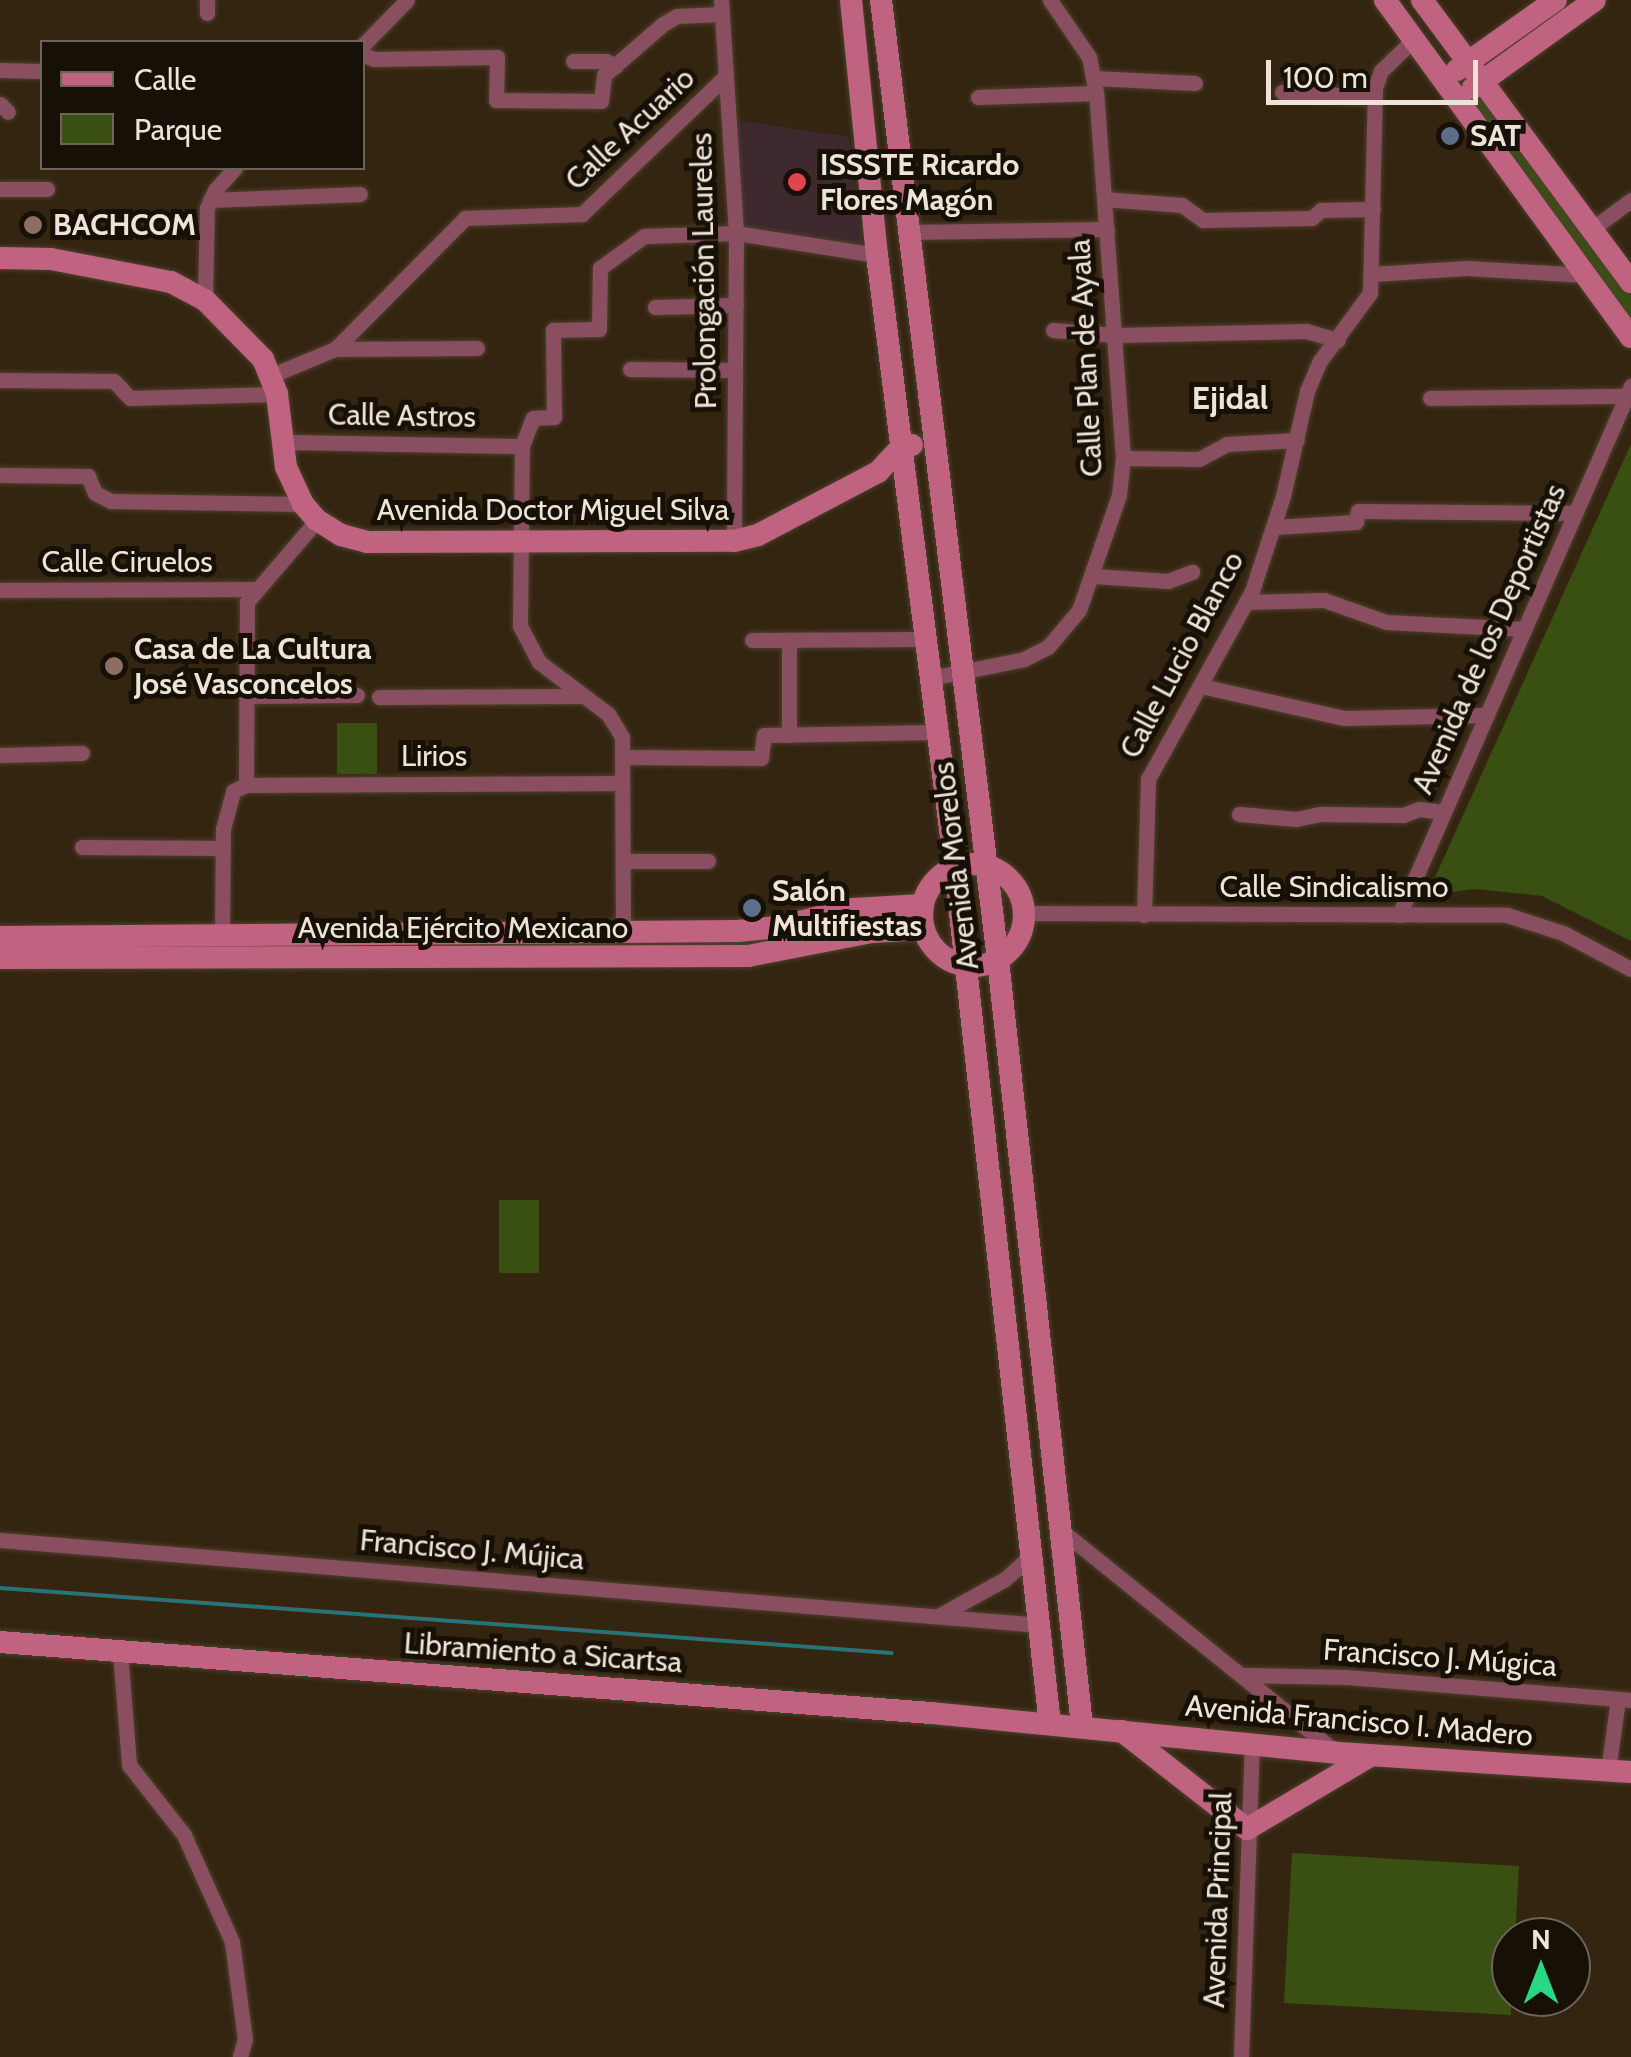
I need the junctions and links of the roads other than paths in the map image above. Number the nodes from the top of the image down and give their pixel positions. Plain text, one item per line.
1 (406, 0) edge
2 (852, 0) edge
3 (881, 0) edge
4 (1050, 0) edge
5 (1385, 0) edge
6 (1422, 0) edge
7 (1556, 0) edge
8 (1595, 0) edge
9 (721, 7) edge
10 (1414, 39) junction
11 (365, 43) edge
12 (365, 55) edge
13 (573, 61) dead end
14 (1468, 62) junction
15 (616, 66) junction
16 (0, 70) edge
17 (40, 71) edge
18 (726, 77) junction
19 (1483, 81) junction
20 (1195, 84) dead end
21 (1095, 85) junction
22 (1451, 89) junction
23 (1282, 92) dead end
24 (978, 97) dead end
25 (1374, 97) junction
26 (233, 170) edge
27 (0, 189) edge
28 (46, 189) dead end
29 (360, 194) dead end
30 (1104, 199) junction
31 (210, 200) junction
32 (1631, 200) edge
33 (1374, 210) junction
34 (1107, 229) junction
35 (1592, 229) junction
36 (910, 232) junction
37 (736, 233) junction
38 (876, 255) junction
39 (0, 258) edge
40 (1372, 274) junction
41 (1586, 275) junction
42 (1631, 282) edge
43 (204, 300) junction
44 (736, 305) junction
45 (655, 307) dead end
46 (1053, 330) dead end
47 (1115, 335) junction
48 (1631, 337) edge
49 (1338, 340) junction
50 (477, 348) dead end
51 (335, 350) junction
52 (630, 369) dead end
53 (736, 370) junction
54 (0, 380) edge
55 (274, 385) junction
56 (1629, 391) edge
57 (1430, 398) dead end
58 (1297, 440) junction
59 (281, 442) junction
60 (935, 442) junction
61 (522, 446) junction
62 (902, 446) junction
63 (1123, 458) junction
64 (0, 475) edge
65 (310, 512) junction
66 (1575, 513) junction
67 (1275, 526) junction
68 (734, 541) junction
69 (518, 544) junction
70 (1192, 572) dead end
71 (1094, 576) junction
72 (0, 590) edge
73 (254, 590) junction
74 (1246, 602) junction
75 (1524, 629) junction
76 (926, 639) junction
77 (752, 640) dead end
78 (789, 640) junction
79 (964, 674) junction
80 (932, 678) junction
81 (1200, 686) junction
82 (246, 696) junction
83 (357, 696) dead end
84 (379, 696) dead end
85 (582, 696) junction
86 (1487, 715) junction
87 (938, 732) junction
88 (789, 735) junction
89 (82, 754) dead end
90 (0, 755) edge
91 (622, 758) junction
92 (622, 783) junction
93 (246, 785) junction
94 (1443, 812) junction
95 (1239, 814) dead end
96 (82, 847) dead end
97 (223, 848) junction
98 (622, 861) junction
99 (708, 861) dead end
100 (984, 866) junction
101 (955, 868) junction
102 (923, 905) junction
103 (1024, 913) junction
104 (1144, 915) junction
105 (1399, 915) junction
106 (760, 929) junction
107 (924, 929) junction
108 (707, 931) junction
109 (623, 932) junction
110 (222, 934) junction
111 (426, 934) junction
112 (0, 937) edge
113 (81, 947) junction
114 (762, 954) junction
115 (707, 956) junction
116 (0, 958) edge
117 (426, 958) junction
118 (998, 960) junction
119 (963, 965) junction
120 (1631, 969) edge
121 (1044, 1362) junction
122 (1010, 1365) junction
123 (1062, 1531) junction
124 (0, 1540) edge
125 (1032, 1555) junction
126 (940, 1615) junction
127 (1040, 1626) junction
128 (0, 1642) edge
129 (120, 1652) junction
130 (1245, 1676) junction
131 (1624, 1699) edge
132 (1050, 1724) junction
133 (1082, 1726) junction
134 (1120, 1730) junction
135 (1252, 1744) junction
136 (1338, 1754) junction
137 (1370, 1756) junction
138 (1620, 1771) edge
139 (1247, 1828) junction
140 (240, 2057) edge
141 (1240, 2057) edge

1 - 11 street
2 - 38 main road, Avenida Morelos
3 - 36 main road, Avenida Morelos
4 - 21 street, Calle Plan de Ayala
5 - 10 main road
6 - 14 main road
7 - 14 main road
8 - 19 main road
9 - 15 street
9 - 18 street, Prolongación Laureles
10 - 22 main road
10 - 25 street, Calle Lucio Blanco
12 - 15 street
13 - 15 street
14 - 19 main road
14 - 22 main road
16 - 17 street
18 - 37 street, Prolongación Laureles
18 - 51 street, Calle Acuario
19 - 22 main road
19 - 35 main road
20 - 21 street
21 - 24 street
21 - 30 street, Calle Plan de Ayala
22 - 41 main road
23 - 25 street
25 - 33 street, Calle Lucio Blanco
26 - 31 street
27 - 28 street
29 - 31 street
30 - 33 street
30 - 34 street, Calle Plan de Ayala
31 - 43 street
32 - 35 street
33 - 40 street, Calle Lucio Blanco
34 - 36 street
34 - 47 street, Calle Plan de Ayala
35 - 42 main road
36 - 60 main road, Avenida Morelos
37 - 38 street
37 - 44 street, Prolongación Laureles
37 - 61 street
38 - 62 main road, Avenida Morelos
39 - 43 main road
40 - 41 street
40 - 49 street, Calle Lucio Blanco
41 - 48 main road
43 - 55 main road
44 - 45 street
44 - 53 street, Prolongación Laureles
46 - 47 street
47 - 49 street
47 - 63 street, Calle Plan de Ayala
49 - 58 street, Calle Lucio Blanco
50 - 51 street
51 - 55 street, Calle Acuario
52 - 53 street
53 - 68 street, Prolongación Laureles
54 - 55 street
55 - 59 main road
56 - 57 street
56 - 66 street, Avenida de los Deportistas
58 - 63 street
58 - 67 street, Calle Lucio Blanco
59 - 61 street, Calle Astros
59 - 65 main road
60 - 62 main road
60 - 79 main road, Avenida Morelos
61 - 69 street
62 - 68 main road, Avenida Doctor Miguel Silva
62 - 76 main road, Avenida Morelos
63 - 71 street, Calle Plan de Ayala
64 - 65 street
65 - 69 main road, Avenida Doctor Miguel Silva
65 - 73 street
66 - 67 street
66 - 75 street, Avenida de los Deportistas
67 - 74 street, Calle Lucio Blanco
68 - 69 main road, Avenida Doctor Miguel Silva
69 - 85 street
70 - 71 street
71 - 79 street, Calle Plan de Ayala
72 - 73 street, Calle Ciruelos
73 - 82 street
74 - 75 street
74 - 81 street, Calle Lucio Blanco
75 - 86 street, Avenida de los Deportistas
76 - 78 street
76 - 80 main road, Avenida Morelos
77 - 78 street
78 - 88 street
79 - 80 street, Calle Plan de Ayala
79 - 100 main road, Avenida Morelos
80 - 87 main road, Avenida Morelos
81 - 86 street
81 - 104 street, Calle Lucio Blanco
82 - 83 street
82 - 93 street
84 - 85 street
85 - 91 street
86 - 94 street, Avenida de los Deportistas
87 - 88 street
87 - 101 main road, Avenida Morelos
88 - 91 street
89 - 90 street
91 - 92 street
92 - 93 street, Lirios
92 - 98 street
93 - 97 street
94 - 95 street
94 - 105 street, Avenida de los Deportistas
96 - 97 street
97 - 110 street
98 - 99 street
98 - 109 street
100 - 101 main road
100 - 103 main road
100 - 118 main road, Avenida Morelos
101 - 102 main road
101 - 119 main road, Avenida Morelos
102 - 106 main road, Avenida Ejército Mexicano
102 - 107 main road
103 - 104 street, Calle Sindicalismo
103 - 118 main road
104 - 105 street, Calle Sindicalismo
105 - 120 street, Calle Sindicalismo
106 - 108 main road, Avenida Ejército Mexicano
106 - 114 main road
107 - 114 main road, Avenida Ejército Mexicano
107 - 119 main road
108 - 109 main road, Avenida Ejército Mexicano
108 - 115 main road
109 - 111 main road, Avenida Ejército Mexicano
110 - 111 main road, Avenida Ejército Mexicano
110 - 113 main road, Avenida Ejército Mexicano
111 - 117 main road
112 - 113 main road, Avenida Ejército Mexicano
113 - 116 main road, Avenida Ejército Mexicano
113 - 117 main road, Avenida Ejército Mexicano
114 - 115 main road, Avenida Ejército Mexicano
115 - 117 main road, Avenida Ejército Mexicano
118 - 119 main road
118 - 121 main road, Avenida Morelos
119 - 122 main road, Avenida Morelos
121 - 122 main road
121 - 123 main road, Avenida Morelos
122 - 125 main road, Avenida Morelos
123 - 130 street
123 - 133 main road, Avenida Morelos
124 - 126 street, Francisco J. Mújica
125 - 126 street
125 - 127 main road, Avenida Morelos
126 - 127 street, Francisco J. Mújica
127 - 132 main road, Avenida Morelos
128 - 129 main road, Libramiento a Sicartsa
129 - 132 main road, Libramiento a Sicartsa
129 - 140 street
130 - 131 street, Francisco J. Múgica
130 - 136 street
131 - 138 street
132 - 133 main road, Libramiento a Sicartsa
133 - 134 main road, Avenida Francisco I. Madero
134 - 135 main road, Avenida Francisco I. Madero
134 - 139 main road
135 - 136 main road, Avenida Francisco I. Madero
135 - 139 street, Avenida Principal
136 - 137 main road, Avenida Francisco I. Madero
137 - 138 main road, Avenida Francisco I. Madero
137 - 139 main road
139 - 141 street, Avenida Principal

